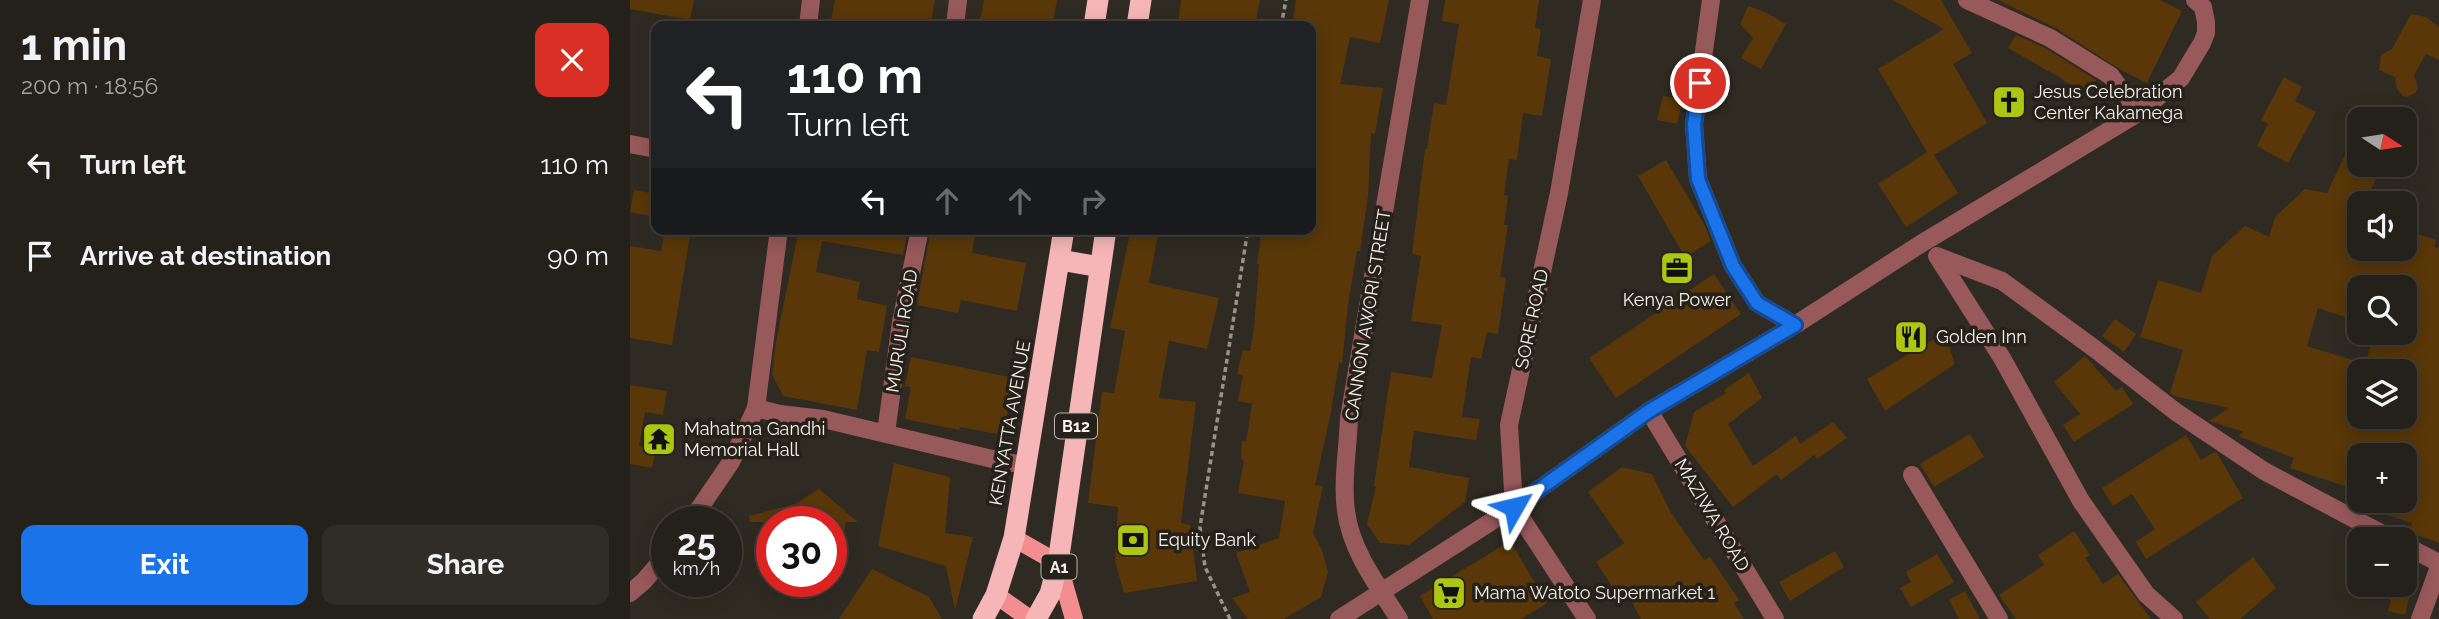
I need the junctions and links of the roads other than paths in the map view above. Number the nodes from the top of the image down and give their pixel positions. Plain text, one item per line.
1 (811, 0) edge
2 (958, 0) edge
3 (1098, 0) edge
4 (1141, 0) edge
5 (1420, 0) edge
6 (1592, 0) edge
7 (1711, 0) edge
8 (1967, 0) edge
9 (2195, 0) edge
10 (809, 21) edge
11 (956, 21) edge
12 (1095, 21) edge
13 (1138, 21) edge
14 (2138, 113) junction
15 (630, 144) edge
16 (651, 148) edge
17 (778, 235) edge
18 (919, 235) edge
19 (1063, 235) edge
20 (1105, 235) edge
21 (1919, 245) junction
22 (1939, 257) junction
23 (1060, 260) junction
24 (1100, 267) junction
25 (1795, 325) junction
26 (756, 408) junction
27 (1649, 411) junction
28 (886, 433) junction
29 (1027, 465) junction
30 (1912, 475) dead end
31 (701, 506) edge
32 (1514, 507) junction
33 (2369, 527) edge
34 (1014, 538) junction
35 (2417, 552) edge
36 (1058, 563) junction
37 (2439, 565) edge
38 (651, 573) edge
39 (1381, 592) junction
40 (630, 593) edge
41 (996, 595) junction
42 (983, 619) edge
43 (1030, 619) edge
44 (1036, 619) edge
45 (1073, 619) edge
46 (1339, 619) edge
47 (1398, 619) edge
48 (1587, 619) edge
49 (1775, 619) edge
50 (1999, 619) edge
51 (2174, 619) edge
52 (2420, 619) edge

1 - 10 street
2 - 11 street
3 - 12 highway
4 - 13 highway
5 - 39 street, CANNON AWORI STREET
6 - 32 street, SORE ROAD
7 - 25 street
8 - 14 street
9 - 14 street
14 - 21 street
15 - 16 street
17 - 26 street
18 - 28 street, MURULI ROAD
19 - 23 highway, KENYATTA AVENUE / B12
20 - 24 highway, B12
21 - 22 street
21 - 25 street
22 - 33 street
22 - 51 street
23 - 24 highway
23 - 29 highway, KENYATTA AVENUE / B12
24 - 36 highway, B12
25 - 27 street
26 - 28 street
26 - 31 street
27 - 32 street
27 - 49 street, MAZIWA ROAD
28 - 29 street
29 - 34 highway, KENYATTA AVENUE / B12
30 - 50 street
32 - 39 street
32 - 48 street, SORE ROAD
34 - 36 main road, A1
34 - 41 highway, KENYATTA AVENUE / B12
35 - 37 street
36 - 44 highway, B12
36 - 45 main road, A1
37 - 52 street
38 - 40 street
39 - 46 street
39 - 47 street, CANNON AWORI STREET
41 - 42 highway, KENYATTA AVENUE / B12
41 - 43 main road

